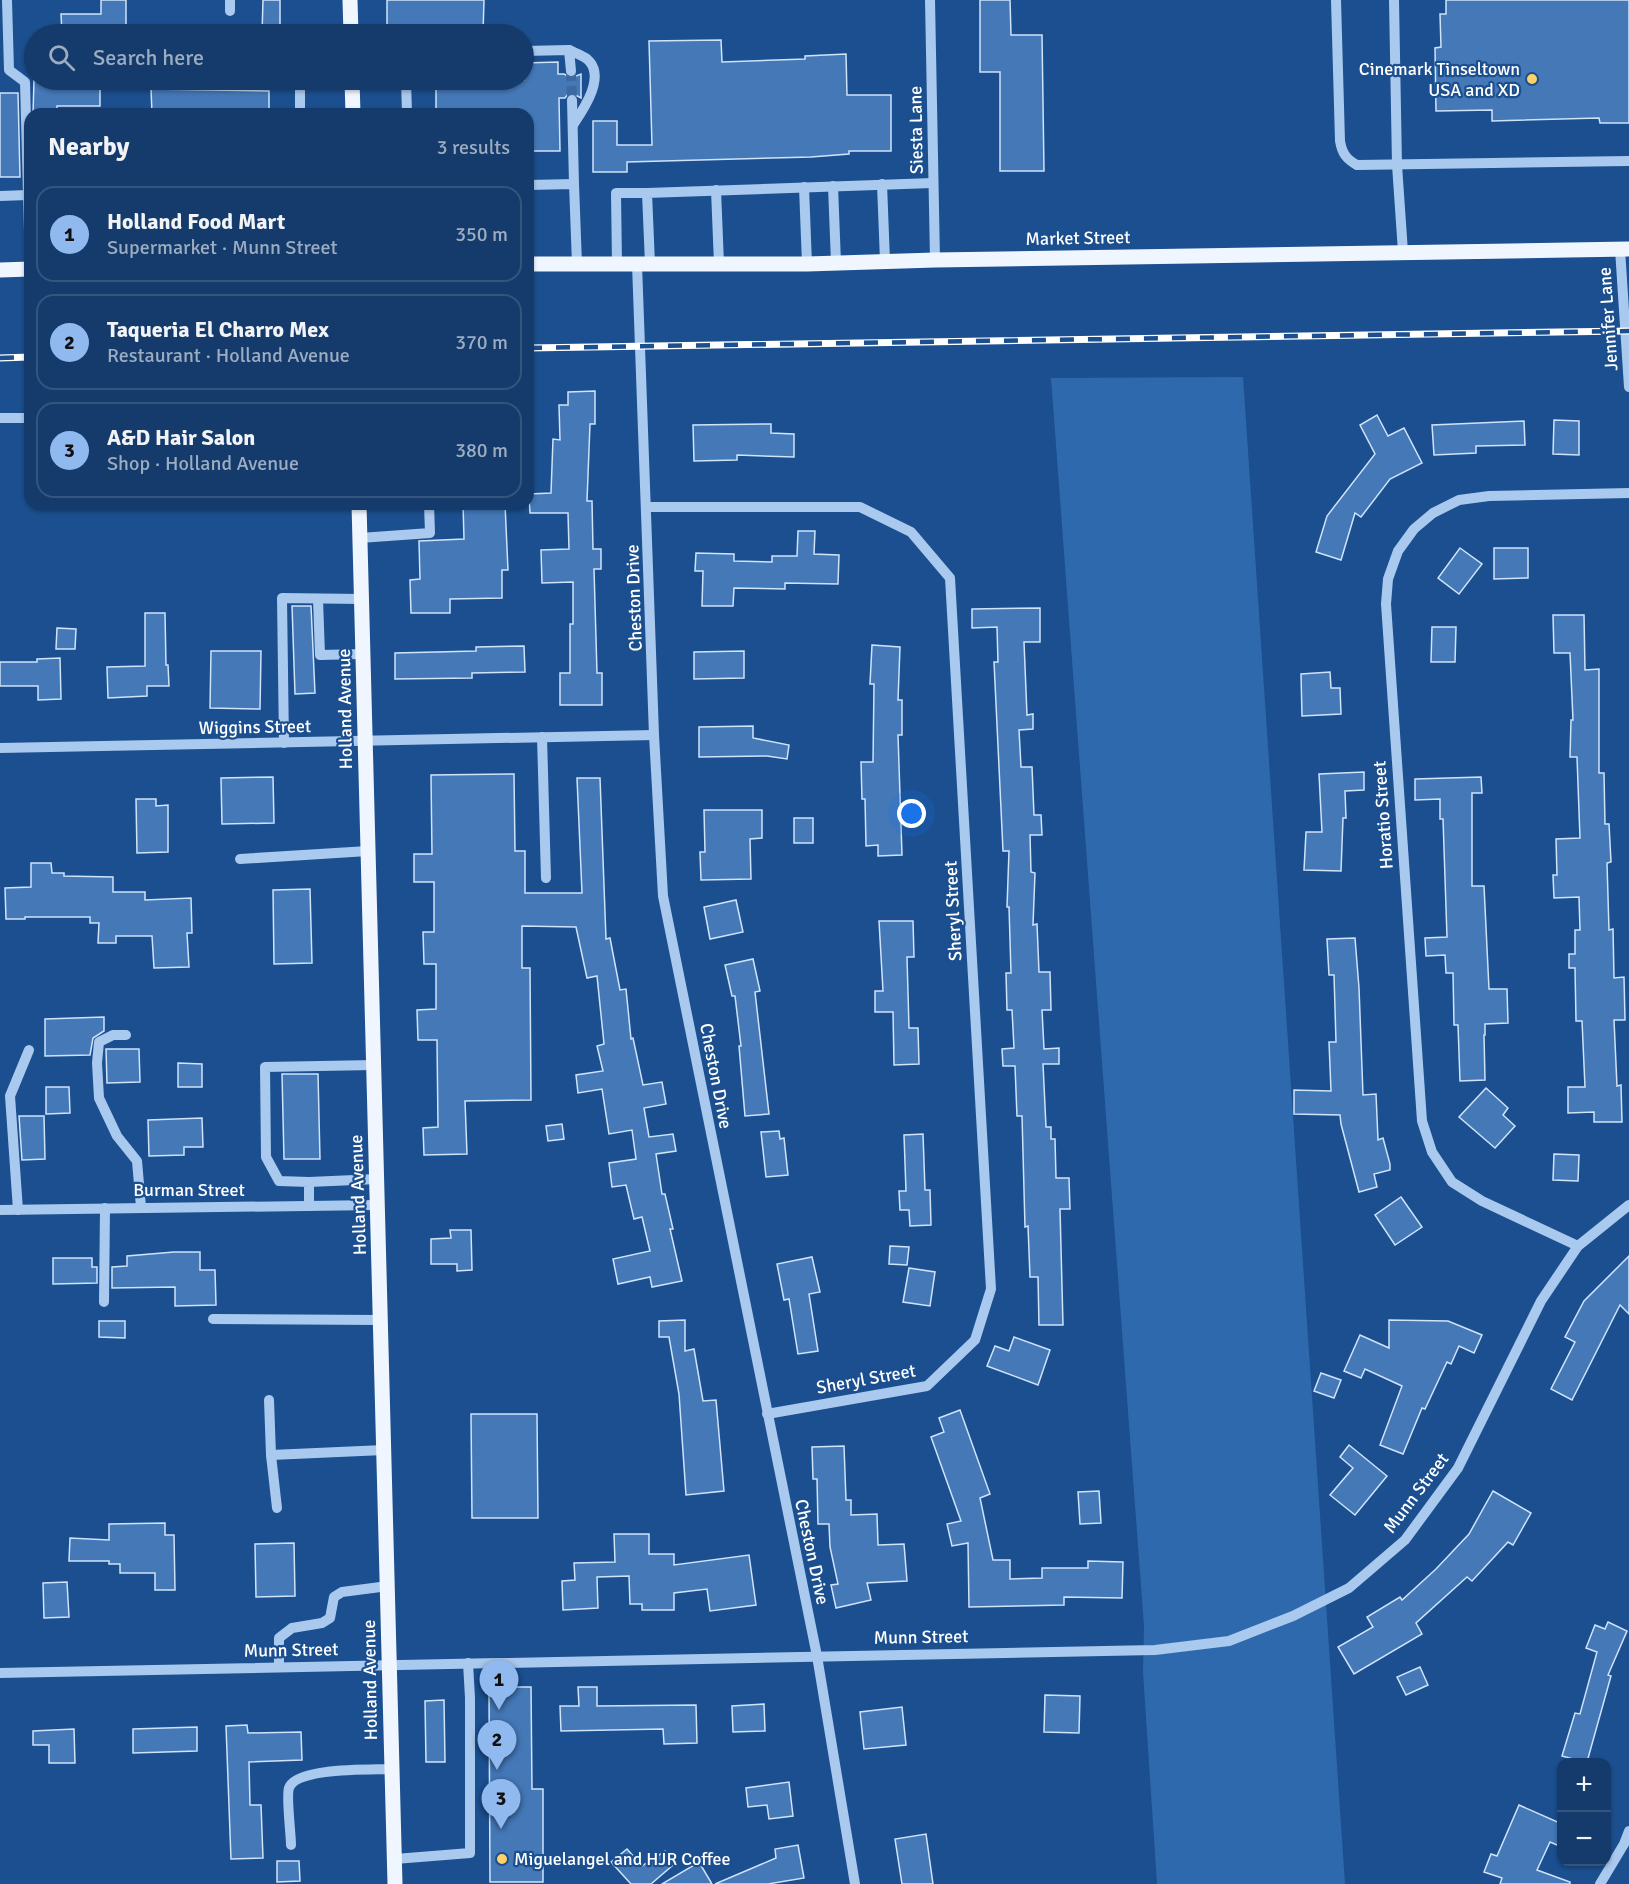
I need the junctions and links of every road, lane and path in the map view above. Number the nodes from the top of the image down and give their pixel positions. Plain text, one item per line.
1 (7, 0) edge
2 (350, 0) edge
3 (930, 0) edge
4 (1336, 0) edge
5 (1394, 0) edge
6 (351, 24) edge
7 (570, 50) junction
8 (534, 51) edge
9 (571, 71) tunnel mouth
10 (24, 81) edge
11 (26, 90) edge
12 (300, 90) edge
13 (352, 90) edge
14 (406, 90) edge
15 (572, 100) tunnel mouth
16 (26, 108) edge
17 (300, 108) edge
18 (353, 108) edge
19 (406, 108) edge
20 (573, 125) junction
21 (1629, 161) edge
22 (1397, 165) junction
23 (933, 183) junction
24 (574, 184) junction
25 (882, 184) junction
26 (534, 185) edge
27 (833, 186) junction
28 (804, 187) junction
29 (716, 190) junction
30 (647, 193) junction
31 (24, 195) edge
32 (0, 196) edge
33 (1624, 249) edge
34 (1403, 252) junction
35 (935, 260) junction
36 (885, 261) junction
37 (836, 263) junction
38 (534, 264) edge
39 (577, 264) junction
40 (617, 264) junction
41 (643, 264) junction
42 (719, 264) junction
43 (807, 264) junction
44 (24, 269) edge
45 (0, 270) edge
46 (1629, 387) edge
47 (0, 418) edge
48 (24, 418) edge
49 (1629, 494) edge
50 (647, 507) junction
51 (359, 510) edge
52 (429, 510) edge
53 (360, 538) junction
54 (318, 599) junction
55 (361, 599) junction
56 (363, 654) junction
57 (654, 735) junction
58 (542, 737) junction
59 (365, 741) junction
60 (284, 742) junction
61 (0, 748) edge
62 (368, 851) junction
63 (240, 859) dead end
64 (546, 878) dead end
65 (126, 1035) dead end
66 (29, 1050) dead end
67 (374, 1065) junction
68 (376, 1179) junction
69 (309, 1182) junction
70 (377, 1205) junction
71 (1629, 1205) edge
72 (309, 1206) junction
73 (141, 1207) junction
74 (105, 1208) junction
75 (0, 1210) edge
76 (18, 1210) junction
77 (1578, 1246) junction
78 (104, 1302) dead end
79 (213, 1319) dead end
80 (380, 1320) junction
81 (269, 1400) dead end
82 (767, 1413) junction
83 (384, 1450) junction
84 (271, 1455) junction
85 (277, 1508) dead end
86 (388, 1586) junction
87 (817, 1656) junction
88 (468, 1663) junction
89 (390, 1665) junction
90 (279, 1667) junction
91 (0, 1673) edge
92 (392, 1769) junction
93 (1629, 1831) edge
94 (291, 1845) dead end
95 (1626, 1845) edge
96 (395, 1859) junction
97 (395, 1884) edge
98 (855, 1884) edge
99 (1600, 1884) edge

1 - 10 street
2 - 6 main road
3 - 23 street, Siesta Lane
4 - 22 street
5 - 22 street
7 - 8 street
7 - 9 street
7 - 20 street
11 - 16 street
12 - 17 street
13 - 18 main road
14 - 19 street
15 - 20 street
20 - 24 street
21 - 22 street
22 - 34 street
23 - 25 street
23 - 35 street, Siesta Lane
24 - 26 street
24 - 39 street
25 - 27 street
25 - 36 street
27 - 28 street
27 - 37 street
28 - 29 street
28 - 43 street
29 - 30 street
29 - 42 street
30 - 40 street
30 - 41 street, Cheston Drive
31 - 32 street
33 - 34 main road, Market Street
33 - 46 street, Jennifer Lane
34 - 35 main road, Market Street
35 - 36 main road, Market Street
36 - 37 main road, Market Street
37 - 43 main road, Market Street
38 - 39 main road, Market Street
39 - 40 main road, Market Street
40 - 41 main road, Market Street
41 - 42 main road, Market Street
41 - 50 street, Cheston Drive
42 - 43 main road, Market Street
44 - 45 main road
47 - 48 street
49 - 77 street, Horatio Street
50 - 57 street, Cheston Drive
50 - 82 street, Sheryl Street
51 - 53 main road, Holland Avenue
52 - 53 street
53 - 55 main road, Holland Avenue
54 - 55 street
54 - 56 street
54 - 60 street
55 - 56 main road, Holland Avenue
56 - 59 main road, Holland Avenue
57 - 58 street, Wiggins Street
57 - 82 street, Cheston Drive
58 - 59 street, Wiggins Street
58 - 64 street
59 - 60 street, Wiggins Street
59 - 62 main road, Holland Avenue
60 - 61 street, Wiggins Street
62 - 63 street
62 - 67 main road, Holland Avenue
65 - 73 street
66 - 76 street
67 - 68 main road, Holland Avenue
67 - 69 street
68 - 69 street
68 - 70 main road, Holland Avenue
69 - 72 street
70 - 72 street, Burman Street
70 - 80 main road, Holland Avenue
71 - 77 street, Munn Street
72 - 73 street, Burman Street
73 - 74 street, Burman Street
74 - 76 street, Burman Street
74 - 78 street
75 - 76 street, Burman Street
77 - 87 street, Munn Street
79 - 80 street
80 - 83 main road, Holland Avenue
81 - 84 street
82 - 87 street, Cheston Drive
83 - 84 street
83 - 86 main road, Holland Avenue
84 - 85 street
86 - 89 main road, Holland Avenue
86 - 90 street
87 - 88 street, Munn Street
87 - 98 street, Cheston Drive
88 - 89 street, Munn Street
88 - 96 street
89 - 90 street, Munn Street
89 - 92 main road, Holland Avenue
90 - 91 street, Munn Street
92 - 94 street
92 - 96 main road, Holland Avenue
93 - 95 street
95 - 99 street
96 - 97 main road, Holland Avenue

